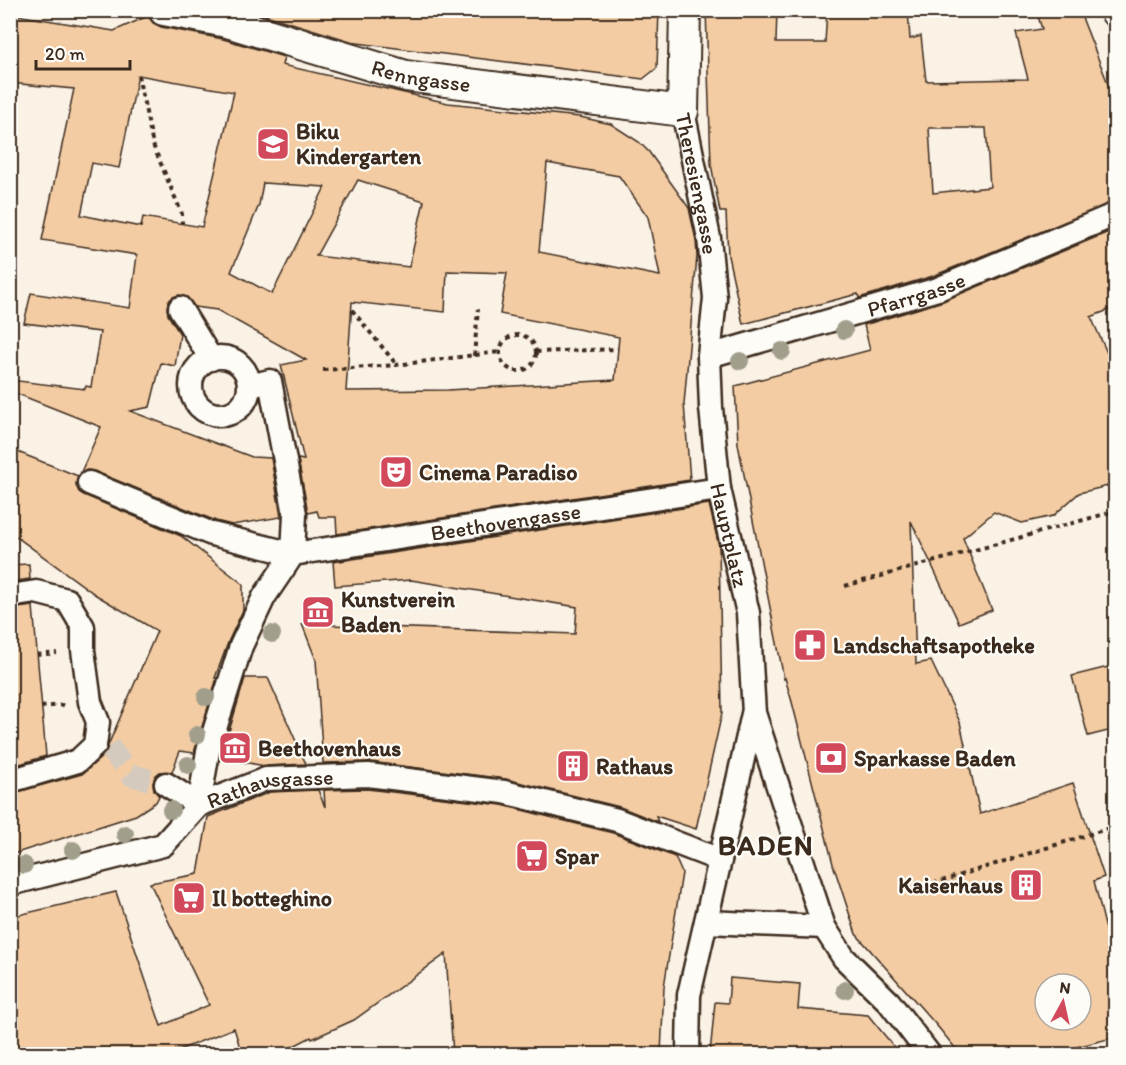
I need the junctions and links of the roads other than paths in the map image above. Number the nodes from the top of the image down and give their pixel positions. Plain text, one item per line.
1 (164, 10) edge
2 (685, 10) edge
3 (683, 111) junction
4 (1116, 214) edge
5 (180, 308) dead end
6 (709, 356) junction
7 (211, 358) junction
8 (268, 381) junction
9 (89, 483) dead end
10 (719, 489) junction
11 (293, 554) junction
12 (10, 596) edge
13 (754, 713) junction
14 (10, 781) edge
15 (166, 784) tunnel mouth
16 (199, 804) junction
17 (720, 860) junction
18 (10, 884) edge
19 (706, 922) junction
20 (825, 927) junction
21 (688, 1054) edge
22 (929, 1054) edge

1 - 3 street, Renngasse
2 - 3 street, Theresiengasse
3 - 6 street, Theresiengasse
4 - 6 street, Pfarrgasse
5 - 7 street
6 - 10 street, Hauptplatz
7 - 8 street
7 - 8 street
8 - 11 street
9 - 11 street, Beethovengasse
10 - 11 street, Beethovengasse
10 - 13 street, Hauptplatz
11 - 16 street
12 - 14 street
13 - 17 street, Hauptplatz
13 - 20 street, Hauptplatz
15 - 16 street
16 - 17 street, Rathausgasse
16 - 18 street, Rathausgasse
17 - 19 street, Hauptplatz
19 - 20 street
19 - 21 street, Hauptplatz
20 - 22 street, Hauptplatz

